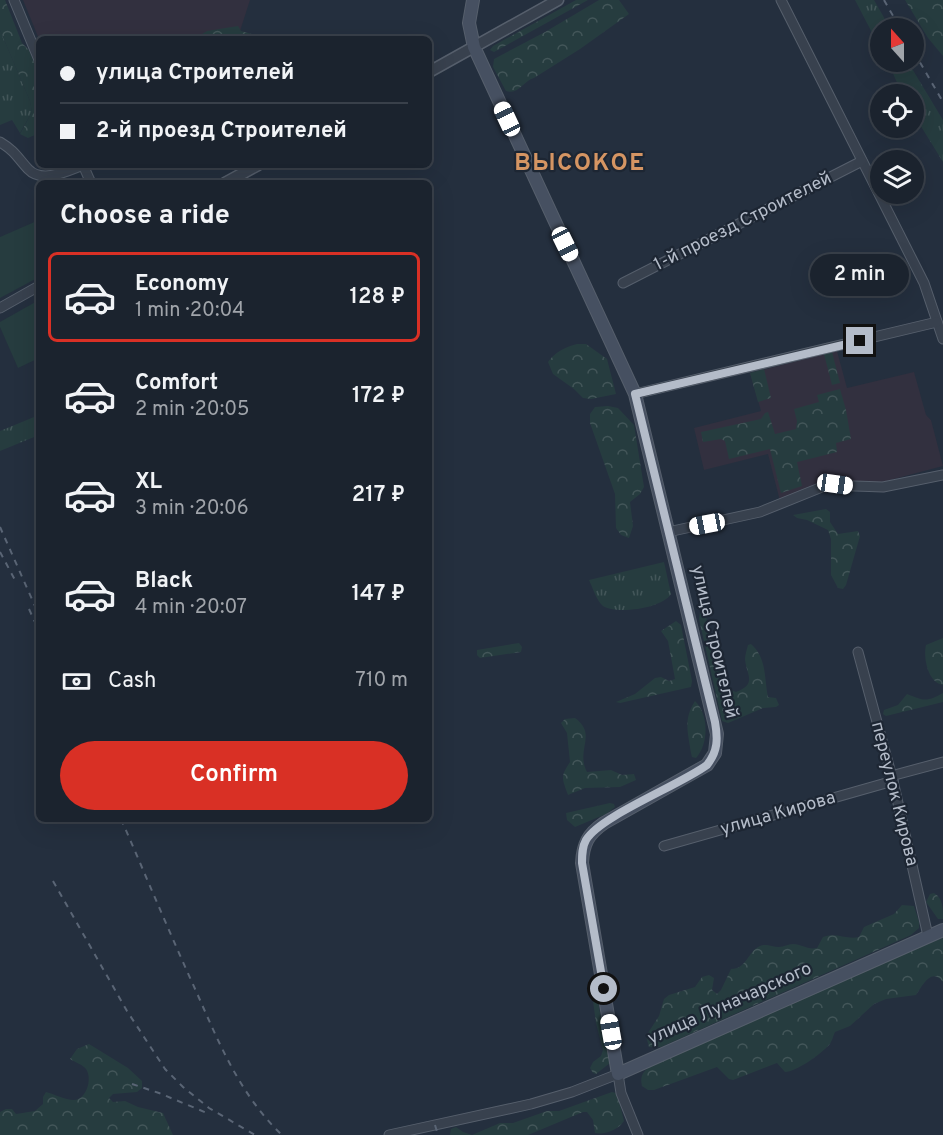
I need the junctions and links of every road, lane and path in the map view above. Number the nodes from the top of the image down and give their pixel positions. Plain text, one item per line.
1 (14, 0) edge
2 (473, 0) edge
3 (558, 0) edge
4 (781, 0) edge
5 (474, 47) junction
6 (36, 53) edge
7 (432, 70) edge
8 (0, 142) edge
9 (862, 161) junction
10 (74, 168) edge
11 (252, 168) edge
12 (230, 180) edge
13 (623, 283) dead end
14 (36, 288) edge
15 (0, 308) edge
16 (937, 322) junction
17 (943, 339) edge
18 (635, 394) junction
19 (943, 475) edge
20 (668, 532) junction
21 (858, 652) dead end
22 (943, 762) edge
23 (892, 779) junction
24 (664, 846) dead end
25 (943, 930) edge
26 (928, 936) junction
27 (618, 1074) junction
28 (389, 1135) edge
29 (638, 1135) edge

1 - 6 street
2 - 5 main road, улица Строителей
3 - 5 street
4 - 9 street
5 - 7 street
5 - 18 main road, улица Строителей
8 - 10 street
9 - 13 street, 1-й проезд Строителей
9 - 16 street
11 - 12 street
14 - 15 street
16 - 17 street
16 - 18 street
18 - 20 main road, улица Строителей
19 - 20 street
20 - 27 main road, улица Строителей
21 - 23 street, переулок Кирова
22 - 23 street, улица Кирова
23 - 24 street, улица Кирова
23 - 26 street, переулок Кирова
25 - 26 main road, улица Луначарского
26 - 27 main road, улица Луначарского
27 - 28 street, улица Луначарского
27 - 29 street, улица Строителей

